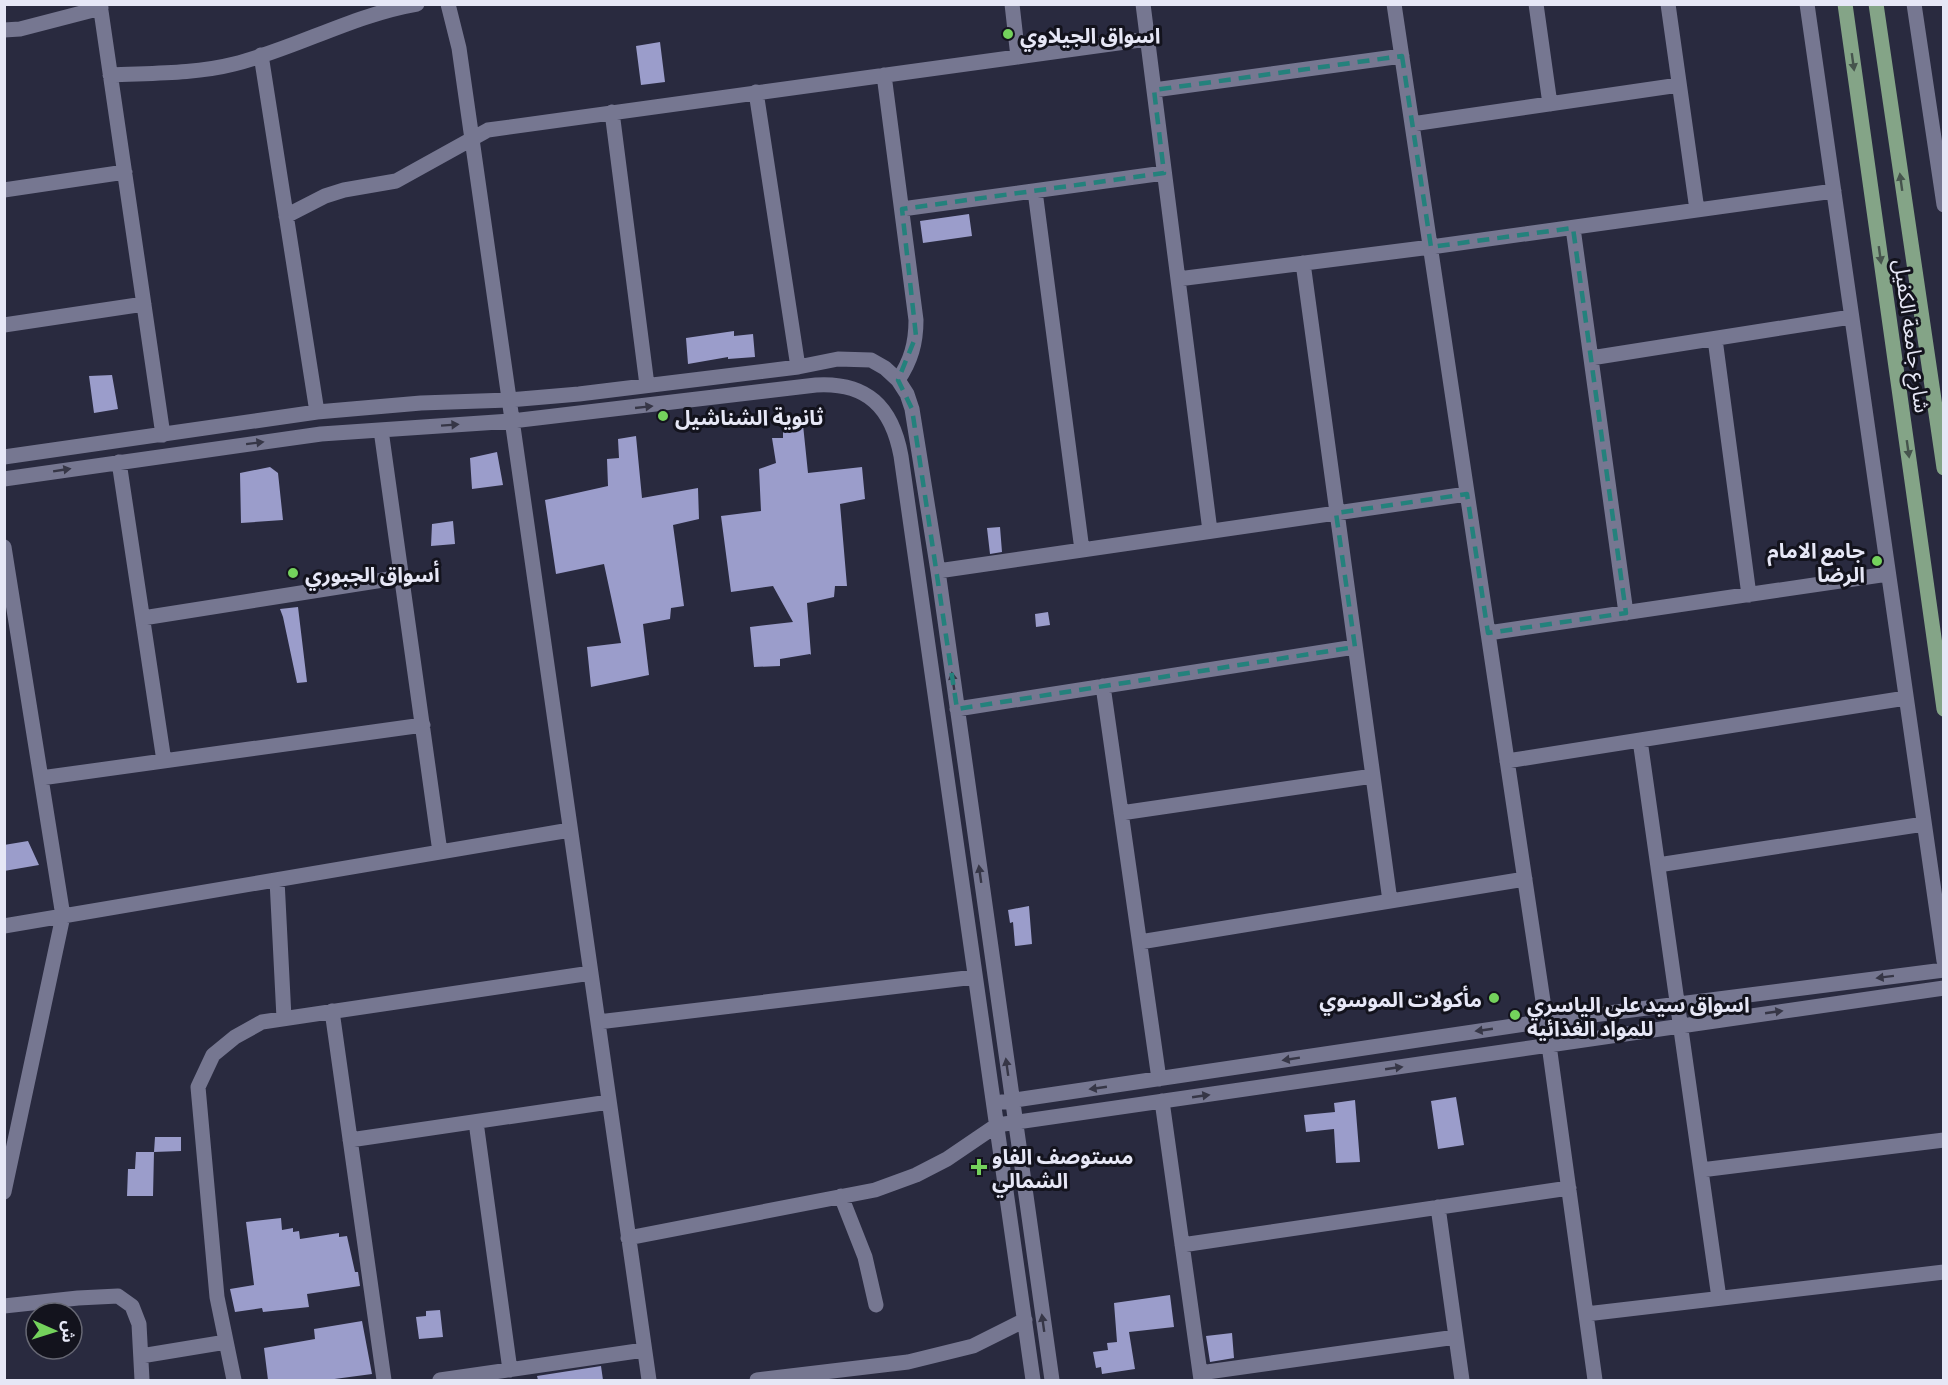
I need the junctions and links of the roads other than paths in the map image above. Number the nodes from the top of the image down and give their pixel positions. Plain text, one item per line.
1 (417, 4) edge
2 (448, 4) edge
3 (1012, 4) edge
4 (1143, 4) edge
5 (1394, 4) edge
6 (1536, 4) edge
7 (1668, 4) edge
8 (1807, 4) edge
9 (1845, 4) edge
10 (1876, 4) edge
11 (1914, 4) edge
12 (100, 7) edge
13 (4, 30) edge
14 (1147, 39) junction
15 (261, 56) junction
16 (1402, 56) junction
17 (1018, 57) junction
18 (110, 75) junction
19 (884, 75) junction
20 (1679, 85) junction
21 (1154, 90) junction
22 (756, 92) junction
23 (1550, 104) junction
24 (612, 112) junction
25 (1412, 124) junction
26 (472, 139) junction
27 (125, 172) junction
28 (1164, 173) junction
29 (4, 190) edge
30 (1035, 191) junction
31 (1834, 191) junction
32 (1944, 205) edge
33 (902, 209) junction
34 (1697, 210) junction
35 (286, 216) junction
36 (1572, 228) junction
37 (1431, 247) junction
38 (1303, 263) junction
39 (1178, 279) junction
40 (144, 304) junction
41 (1851, 317) junction
42 (4, 325) edge
43 (1715, 339) junction
44 (1591, 358) junction
45 (798, 367) junction
46 (898, 380) junction
47 (647, 385) junction
48 (509, 400) junction
49 (316, 412) junction
50 (512, 421) junction
51 (381, 430) junction
52 (163, 435) junction
53 (4, 457) edge
54 (119, 462) junction
55 (1944, 468) edge
56 (4, 479) edge
57 (1467, 494) junction
58 (1336, 513) junction
59 (1210, 531) junction
60 (4, 547) edge
61 (1082, 550) junction
62 (938, 571) junction
63 (1888, 574) junction
64 (402, 577) junction
65 (1749, 595) junction
66 (1626, 613) junction
67 (142, 618) junction
68 (1488, 633) junction
69 (1355, 647) junction
70 (1103, 686) junction
71 (1906, 698) junction
72 (957, 709) junction
73 (1944, 709) edge
74 (423, 725) junction
75 (1641, 740) junction
76 (164, 761) junction
77 (1507, 761) junction
78 (1373, 776) junction
79 (41, 778) junction
80 (1121, 813) junction
81 (1924, 824) junction
82 (570, 830) junction
83 (440, 852) junction
84 (1658, 865) junction
85 (1525, 879) junction
86 (278, 880) junction
87 (1390, 901) junction
88 (63, 916) junction
89 (4, 926) edge
90 (1140, 942) junction
91 (1944, 961) edge
92 (1944, 970) edge
93 (591, 973) junction
94 (975, 977) junction
95 (1944, 988) edge
96 (1678, 1004) junction
97 (332, 1011) junction
98 (284, 1018) junction
99 (1546, 1021) junction
100 (597, 1022) junction
101 (1681, 1026) junction
102 (1549, 1045) junction
103 (1159, 1079) junction
104 (1012, 1100) junction
105 (1162, 1101) junction
106 (609, 1102) junction
107 (993, 1103) junction
108 (476, 1122) junction
109 (1015, 1123) junction
110 (997, 1125) junction
111 (350, 1140) junction
112 (1944, 1140) edge
113 (1701, 1170) junction
114 (1569, 1188) junction
115 (4, 1192) edge
116 (842, 1196) junction
117 (1438, 1207) junction
118 (628, 1238) junction
119 (1182, 1245) junction
120 (1944, 1272) edge
121 (1719, 1298) junction
122 (876, 1305) dead end
123 (4, 1306) edge
124 (1586, 1314) junction
125 (1025, 1320) junction
126 (1456, 1336) junction
127 (226, 1342) junction
128 (644, 1350) junction
129 (141, 1356) junction
130 (510, 1370) junction
131 (1200, 1377) edge
132 (142, 1380) edge
133 (234, 1380) edge
134 (384, 1380) edge
135 (440, 1380) edge
136 (649, 1380) edge
137 (757, 1380) edge
138 (1033, 1380) edge
139 (1052, 1380) edge
140 (1462, 1380) edge
141 (1595, 1380) edge

1 - 15 street
2 - 26 street
3 - 17 street
4 - 14 street
5 - 16 street
6 - 23 street
7 - 20 street
8 - 31 street
9 -> 73 main road, شارع جامعة الكفيل
55 -> 10 main road, شارع جامعة الكفيل
11 - 32 street
12 - 13 street
12 - 18 street
14 - 17 street
14 - 21 street
15 - 18 street
15 - 35 street
16 - 21 street
16 - 25 street
17 - 19 street
18 - 27 street
19 - 22 street
19 - 33 street
20 - 23 street
20 - 34 street
21 - 28 street
22 - 24 street
22 - 45 street
23 - 25 street
24 - 26 street
24 - 47 street
25 - 37 street
26 - 35 street
26 - 48 street
27 - 29 street
27 - 40 street
28 - 30 street
28 - 39 street
30 - 33 street
30 - 61 street
31 - 34 street
31 - 41 street
33 - 46 street
34 - 36 street
35 - 49 street
36 - 37 street
36 - 44 street
37 - 38 street
37 - 57 street
38 - 39 street
38 - 58 street
39 - 59 street
40 - 42 street
40 - 52 street
41 - 43 street
41 - 63 street
43 - 44 street
43 - 65 street
44 - 66 street
45 - 46 street
45 - 47 street
46 - 62 street
47 - 48 street
48 - 49 street
48 - 50 street
49 - 52 street
51 -> 50 street
50 - 82 street
50 -> 94 street
54 -> 51 street
51 - 64 street
52 - 53 street
56 -> 54 street
54 - 67 street
57 - 58 street
57 - 68 street
58 - 59 street
58 - 69 street
59 - 61 street
60 - 79 street
61 - 62 street
72 -> 62 street
63 - 65 street
63 - 71 street
64 - 67 street
64 - 74 street
65 - 66 street
66 - 68 street
67 - 76 street
68 - 77 street
69 - 70 street
69 - 78 street
70 - 72 street
70 - 80 street
71 - 75 street
71 - 81 street
104 -> 72 street
74 - 76 street
74 - 83 street
75 - 77 street
75 - 84 street
76 - 79 street
77 - 85 street
78 - 80 street
78 - 87 street
79 - 88 street
80 - 90 street
81 - 84 street
81 - 91 street
82 - 83 street
82 - 93 street
83 - 86 street
84 - 96 street
85 - 87 street
85 - 99 street
86 - 88 street
86 - 98 street
87 - 90 street
88 - 89 street
88 - 115 street
90 - 103 street
92 -> 96 street
93 - 97 street
93 - 100 street
94 - 100 street
94 - 107 street
101 -> 95 street
96 - 99 street
96 - 101 street
97 - 98 street
97 - 111 street
98 - 127 street
99 -> 103 street
100 - 106 street
101 - 102 street
101 - 113 street
105 -> 102 street
102 - 114 street
103 -> 104 street
104 - 107 street
104 - 109 street
105 - 109 street
105 - 119 street
106 - 108 street
106 - 118 street
107 - 110 street
108 - 111 street
108 - 130 street
109 - 110 street
139 -> 109 street
110 - 116 street
110 - 125 street
111 - 134 street
112 - 113 street
113 - 121 street
114 - 117 street
114 - 124 street
116 - 118 street
116 - 122 street
117 - 119 street
117 - 126 street
118 - 128 street
119 - 131 street
120 - 121 street
121 - 124 street
123 - 129 street
124 - 141 street
125 - 137 street
125 - 138 street
126 - 131 street
126 - 140 street
127 - 129 street
127 - 133 street
128 - 130 street
128 - 136 street
129 - 132 street
130 - 135 street

